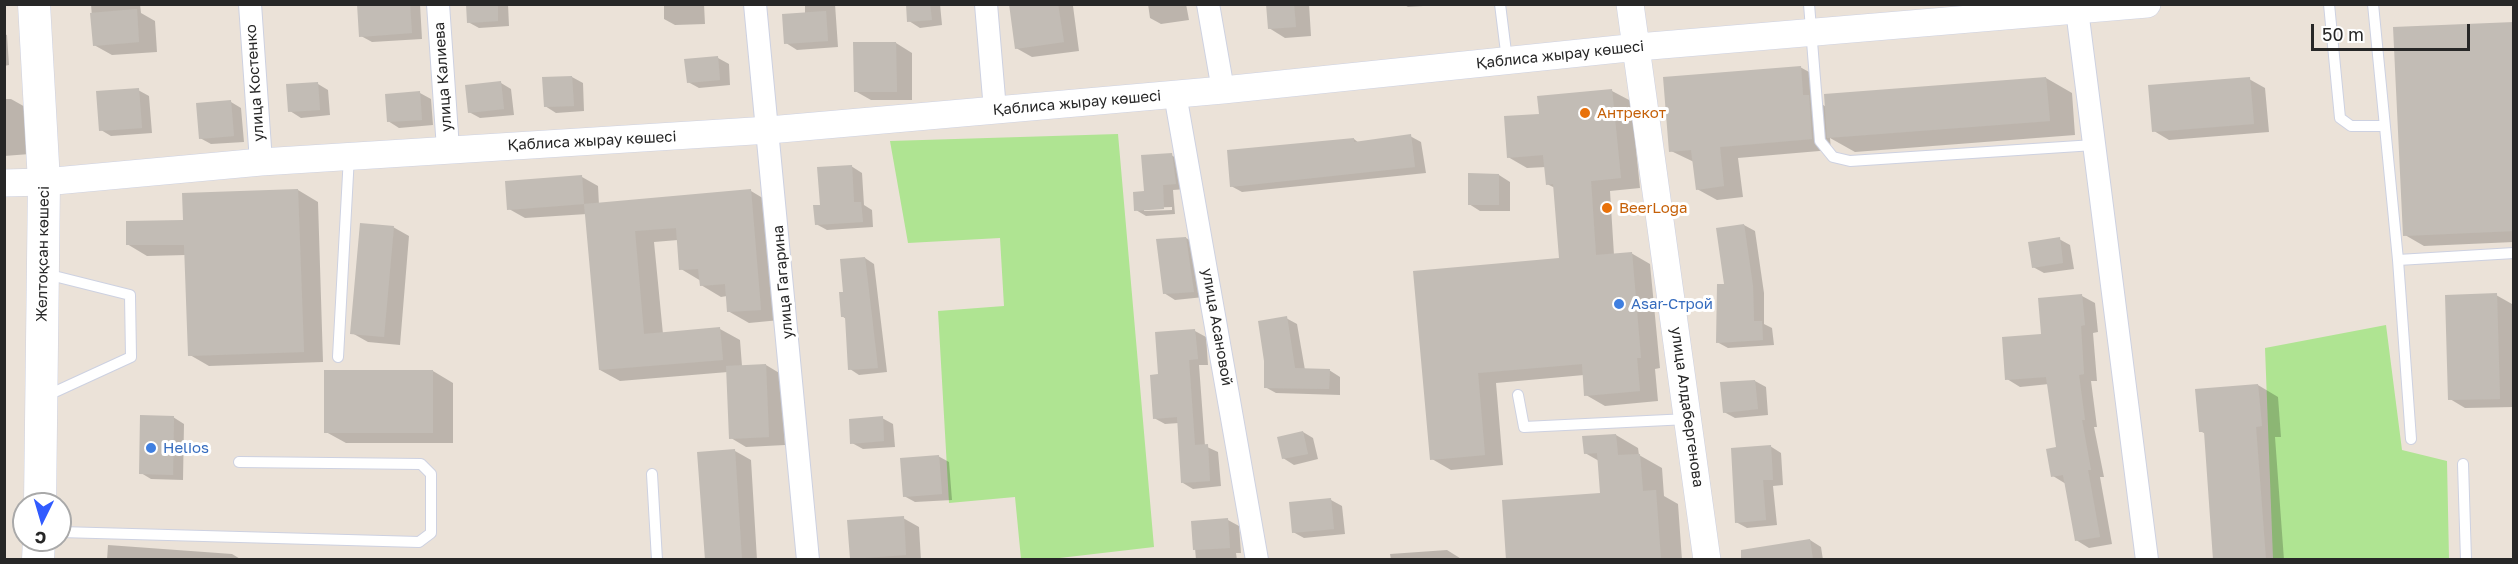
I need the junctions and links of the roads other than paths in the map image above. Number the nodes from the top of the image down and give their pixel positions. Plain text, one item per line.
1 (34, 4) edge
2 (250, 4) edge
3 (438, 4) edge
4 (756, 4) edge
5 (986, 4) edge
6 (1208, 4) edge
7 (1500, 4) edge
8 (1630, 4) edge
9 (1809, 4) edge
10 (2147, 4) edge
11 (2329, 4) edge
12 (2373, 4) edge
13 (2077, 10) junction
14 (1813, 34) junction
15 (1638, 47) junction
16 (1507, 60) junction
17 (1223, 90) junction
18 (1175, 94) junction
19 (995, 110) junction
20 (2385, 126) junction
21 (769, 130) junction
22 (2094, 145) junction
23 (448, 149) junction
24 (349, 156) junction
25 (261, 162) junction
26 (44, 182) junction
27 (4, 183) edge
28 (2514, 253) edge
29 (2398, 260) junction
30 (43, 273) junction
31 (338, 357) dead end
32 (1518, 395) dead end
33 (41, 399) junction
34 (1688, 419) junction
35 (2411, 439) dead end
36 (239, 462) dead end
37 (2463, 464) dead end
38 (652, 474) dead end
39 (40, 492) edge
40 (72, 532) edge
41 (657, 560) edge
42 (808, 560) edge
43 (1257, 560) edge
44 (1707, 560) edge
45 (2147, 560) edge
46 (2466, 560) edge

1 - 26 main road, Желтоқсан көшесі
2 - 25 street, улица Костенко
3 - 23 street, улица Калиева
4 - 21 street, улица Гагарина
5 - 19 street
6 - 17 street
7 - 16 lane
8 - 15 street, улица Алдабергенова
9 - 14 lane
10 - 13 street, Қаблиса жырау көшесі
11 - 20 lane
12 - 20 lane
13 - 14 street, Қаблиса жырау көшесі
13 - 22 street
14 - 15 street, Қаблиса жырау көшесі
14 - 22 lane
15 - 16 street, Қаблиса жырау көшесі
15 - 34 street, улица Алдабергенова
16 - 17 street, Қаблиса жырау көшесі
17 - 18 street, Қаблиса жырау көшесі
18 - 19 street, Қаблиса жырау көшесі
18 - 43 street, улица Асановой
19 - 21 street, Қаблиса жырау көшесі
20 - 29 lane
21 - 23 street, Қаблиса жырау көшесі
21 - 42 street, улица Гагарина
22 - 45 street
23 - 24 street, Қаблиса жырау көшесі
24 - 25 street, Қаблиса жырау көшесі
24 - 31 lane
25 - 26 street, Қаблиса жырау көшесі
26 - 27 street, Қаблиса жырау көшесі
26 - 30 main road, Желтоқсан көшесі
28 - 29 lane
29 - 35 lane
30 - 33 main road, Желтоқсан көшесі
30 - 33 lane
32 - 34 lane
33 - 39 main road, Желтоқсан көшесі
34 - 44 street, улица Алдабергенова
36 - 40 lane
37 - 46 lane
38 - 41 lane

